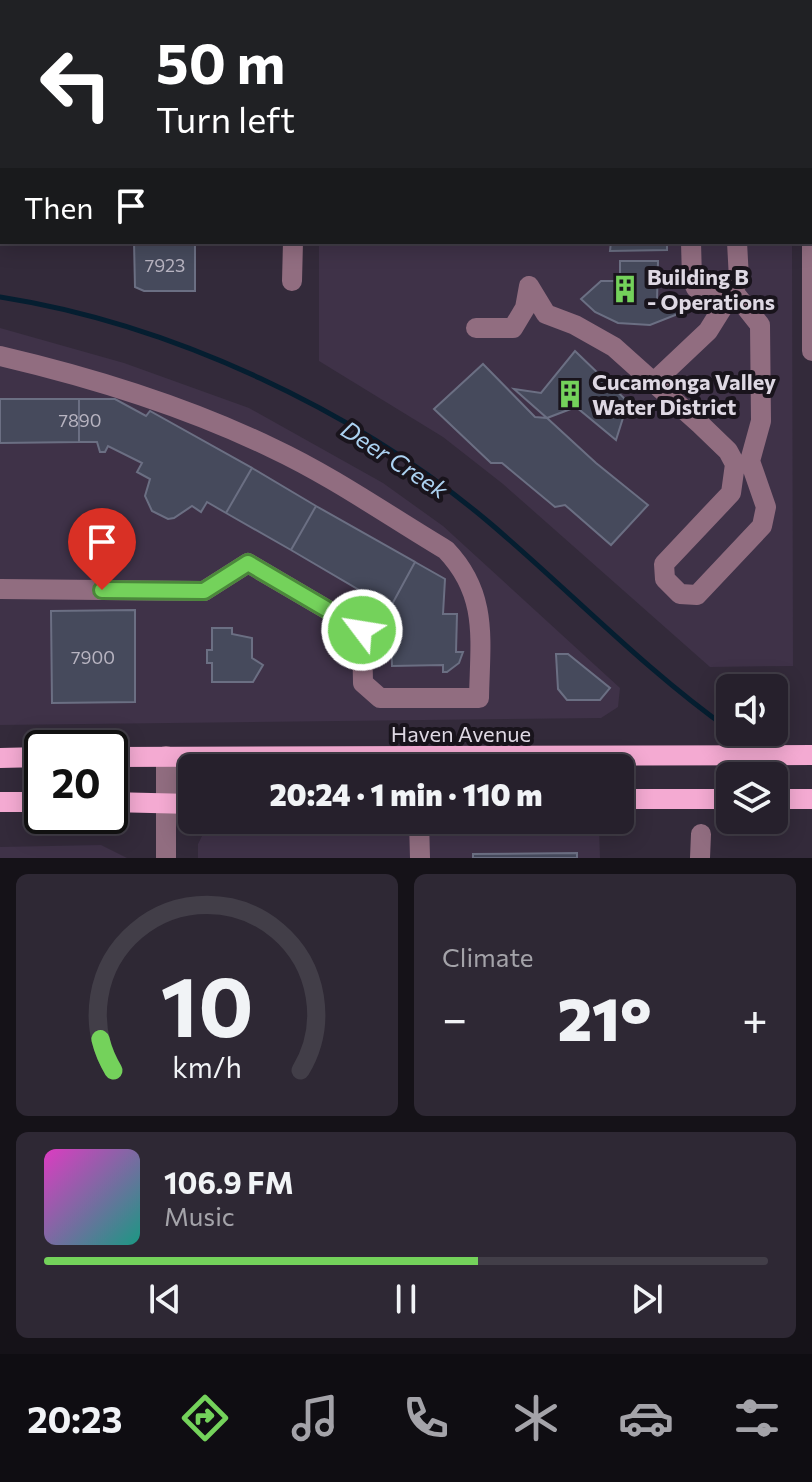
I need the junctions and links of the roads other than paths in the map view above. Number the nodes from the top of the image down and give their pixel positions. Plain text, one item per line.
1 (812, 203) edge
2 (293, 244) edge
3 (691, 244) edge
4 (737, 244) edge
5 (292, 281) dead end
6 (733, 291) junction
7 (476, 328) dead end
8 (812, 351) edge
9 (0, 356) edge
10 (654, 382) junction
11 (743, 462) junction
12 (0, 589) edge
13 (812, 755) edge
14 (166, 756) junction
15 (24, 757) edge
16 (128, 757) edge
17 (0, 758) edge
18 (634, 799) edge
19 (716, 799) edge
20 (788, 799) edge
21 (812, 799) edge
22 (0, 802) edge
23 (24, 802) edge
24 (128, 803) edge
25 (166, 805) junction
26 (178, 805) edge
27 (419, 834) edge
28 (701, 834) dead end
29 (166, 858) edge
30 (420, 858) edge
31 (700, 858) edge

1 - 8 street
2 - 5 street
3 - 6 street
4 - 6 street
6 - 10 street
6 - 11 street
7 - 10 street
9 - 12 street
10 - 11 street
11 - 11 street
13 - 14 main road, Haven Avenue
14 - 16 main road, Haven Avenue
14 - 25 street
15 - 17 main road
18 - 19 main road
20 - 21 main road
22 - 23 main road
24 - 25 main road
25 - 26 main road
25 - 29 street
27 - 30 street
28 - 31 street

